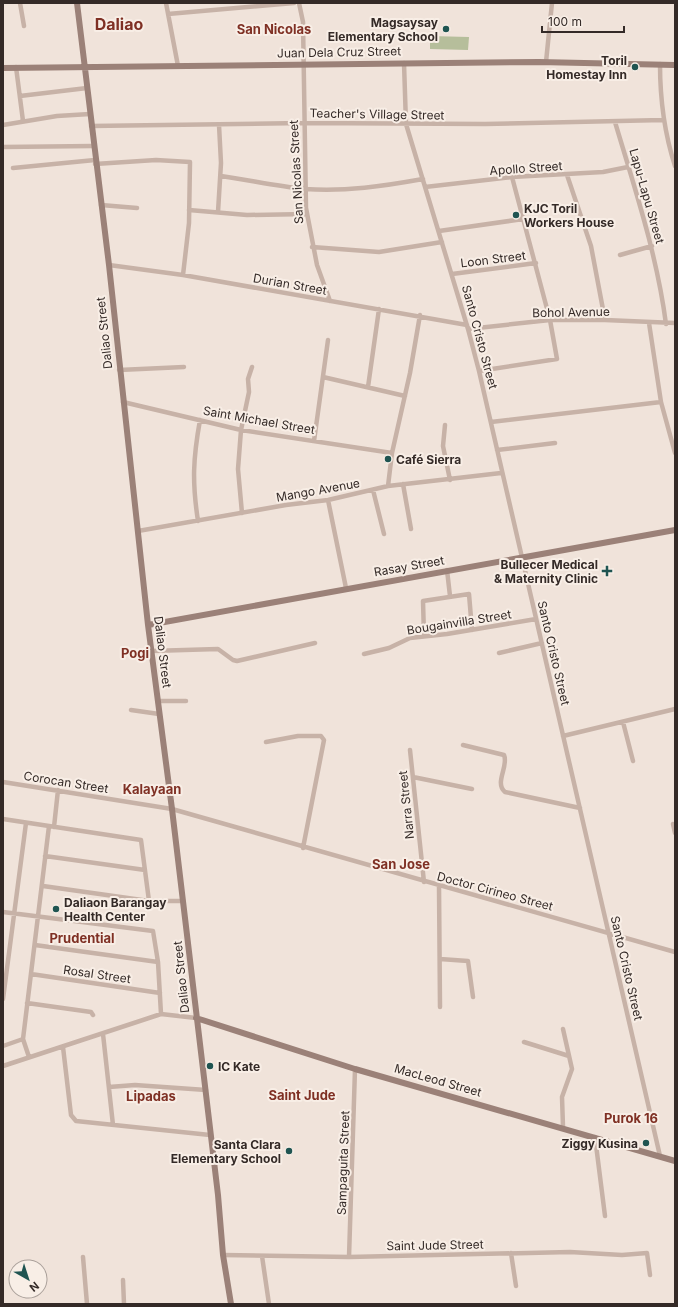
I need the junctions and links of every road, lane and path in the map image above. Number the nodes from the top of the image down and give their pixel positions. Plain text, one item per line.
1 (20, 3) edge
2 (77, 3) edge
3 (166, 3) edge
4 (294, 3) edge
5 (299, 3) edge
6 (552, 3) edge
7 (168, 14) junction
8 (24, 26) dead end
9 (546, 62) junction
10 (303, 63) junction
11 (404, 63) junction
12 (660, 64) junction
13 (675, 65) edge
14 (84, 66) junction
15 (178, 66) junction
16 (16, 67) junction
17 (3, 68) edge
18 (87, 88) junction
19 (20, 96) junction
20 (90, 114) junction
21 (663, 120) junction
22 (23, 121) junction
23 (303, 122) junction
24 (615, 122) junction
25 (219, 124) junction
26 (406, 124) junction
27 (3, 125) edge
28 (91, 126) junction
29 (93, 146) junction
30 (3, 148) edge
31 (95, 162) junction
32 (675, 166) edge
33 (628, 167) junction
34 (13, 168) dead end
35 (567, 175) junction
36 (221, 176) junction
37 (512, 177) junction
38 (424, 179) junction
39 (425, 187) junction
40 (305, 189) junction
41 (101, 205) junction
42 (138, 208) dead end
43 (189, 210) junction
44 (218, 212) junction
45 (307, 214) junction
46 (523, 219) junction
47 (439, 231) junction
48 (442, 242) junction
49 (652, 246) junction
50 (312, 247) junction
51 (620, 255) dead end
52 (536, 263) junction
53 (108, 264) junction
54 (452, 274) junction
55 (183, 275) junction
56 (330, 301) junction
57 (379, 309) junction
58 (420, 315) junction
59 (550, 320) junction
60 (605, 320) junction
61 (650, 323) junction
62 (675, 323) edge
63 (666, 324) junction
64 (468, 327) junction
65 (328, 340) dead end
66 (184, 367) dead end
67 (252, 367) dead end
68 (119, 370) junction
69 (479, 371) junction
70 (323, 377) junction
71 (368, 387) junction
72 (405, 396) junction
73 (123, 402) junction
74 (661, 402) junction
75 (200, 420) junction
76 (491, 422) junction
77 (445, 426) dead end
78 (241, 430) junction
79 (314, 441) junction
80 (555, 443) dead end
81 (497, 450) junction
82 (392, 453) junction
83 (675, 453) edge
84 (501, 473) junction
85 (450, 480) junction
86 (403, 484) junction
87 (388, 486) junction
88 (373, 490) junction
89 (328, 500) junction
90 (242, 513) junction
91 (198, 521) junction
92 (411, 528) dead end
93 (675, 530) edge
94 (138, 532) junction
95 (384, 534) dead end
96 (522, 556) junction
97 (446, 570) junction
98 (346, 588) junction
99 (450, 596) junction
100 (536, 619) junction
101 (148, 625) junction
102 (472, 630) junction
103 (424, 636) junction
104 (315, 643) dead end
105 (542, 643) junction
106 (151, 652) junction
107 (499, 653) dead end
108 (364, 654) dead end
109 (158, 701) junction
110 (186, 701) dead end
111 (675, 709) edge
112 (131, 710) dead end
113 (159, 714) junction
114 (623, 722) junction
115 (564, 736) junction
116 (266, 742) dead end
117 (463, 745) dead end
118 (410, 750) dead end
119 (633, 761) dead end
120 (413, 777) junction
121 (3, 782) edge
122 (472, 789) dead end
123 (58, 790) junction
124 (580, 808) junction
125 (172, 809) junction
126 (3, 819) edge
127 (26, 823) junction
128 (673, 824) dead end
129 (52, 826) junction
130 (675, 833) edge
131 (303, 848) junction
132 (45, 856) junction
133 (145, 870) junction
134 (424, 882) junction
135 (43, 886) junction
136 (439, 886) junction
137 (183, 900) junction
138 (148, 901) junction
139 (3, 912) edge
140 (15, 913) junction
141 (39, 916) junction
142 (608, 933) junction
143 (35, 945) junction
144 (675, 952) edge
145 (440, 959) junction
146 (158, 962) junction
147 (31, 974) junction
148 (160, 993) junction
149 (473, 997) dead end
150 (3, 998) edge
151 (28, 1003) junction
152 (440, 1007) dead end
153 (161, 1014) junction
154 (93, 1015) dead end
155 (196, 1018) junction
156 (562, 1029) dead end
157 (103, 1034) junction
158 (23, 1040) junction
159 (524, 1042) dead end
160 (3, 1046) edge
161 (63, 1047) junction
162 (569, 1056) junction
163 (29, 1057) junction
164 (3, 1066) edge
165 (355, 1069) junction
166 (109, 1087) junction
167 (206, 1090) junction
168 (113, 1125) junction
169 (563, 1127) junction
170 (210, 1135) junction
171 (595, 1137) junction
172 (660, 1156) junction
173 (675, 1161) edge
174 (605, 1216) dead end
175 (511, 1254) junction
176 (223, 1255) junction
177 (262, 1256) junction
178 (84, 1257) dead end
179 (349, 1257) junction
180 (650, 1275) dead end
181 (123, 1280) dead end
182 (516, 1286) dead end
183 (87, 1304) edge
184 (124, 1304) edge
185 (231, 1304) edge
186 (269, 1304) edge

1 - 8 street
2 - 14 street, Daliao Street
3 - 7 street
4 - 7 street
5 - 10 street, San Nicolas Street
6 - 9 street
7 - 15 street
9 - 11 street, Juan Dela Cruz Street
9 - 12 street, Juan Dela Cruz Street
10 - 11 street, Juan Dela Cruz Street
10 - 15 street, Juan Dela Cruz Street
10 - 23 street, San Nicolas Street
11 - 26 street, Santo Cristo Street
12 - 13 street, Juan Dela Cruz Street
12 - 21 street
14 - 15 street, Juan Dela Cruz Street
14 - 16 street, Juan Dela Cruz Street
14 - 18 street, Daliao Street
16 - 17 street, Juan Dela Cruz Street
16 - 19 street
18 - 19 street
18 - 20 street, Daliao Street
19 - 22 street
20 - 22 street
20 - 28 street, Daliao Street
21 - 24 street, Teacher's Village Street
21 - 32 street
22 - 27 street
23 - 25 street, Teacher's Village Street
23 - 26 street, Teacher's Village Street
23 - 40 street, San Nicolas Street
24 - 26 street, Teacher's Village Street
24 - 33 street, Lapu-Lapu Street
25 - 28 street, Teacher's Village Street
25 - 36 street
26 - 38 street, Santo Cristo Street
28 - 29 street, Daliao Street
29 - 30 street
29 - 31 street, Daliao Street
31 - 34 street
31 - 41 street, Daliao Street
31 - 43 street
33 - 35 street, Apollo Street
33 - 49 street, Lapu-Lapu Street
35 - 37 street, Apollo Street
35 - 60 street
36 - 40 street
36 - 44 street
37 - 39 street, Apollo Street
37 - 46 street
38 - 39 street, Santo Cristo Street
38 - 40 street
39 - 47 street, Santo Cristo Street
40 - 45 street, San Nicolas Street
41 - 42 street
41 - 53 street, Daliao Street
43 - 44 street
43 - 55 street
44 - 45 street
45 - 50 street, San Nicolas Street
46 - 47 street
46 - 52 street
47 - 48 street, Santo Cristo Street
48 - 50 street
48 - 54 street, Santo Cristo Street
49 - 51 street
49 - 63 street, Lapu-Lapu Street
50 - 56 street, San Nicolas Street
52 - 54 street, Loon Street
52 - 59 street
53 - 55 street, Durian Street
53 - 68 street, Daliao Street
54 - 64 street, Santo Cristo Street
55 - 56 street, Durian Street
56 - 57 street, Durian Street
57 - 58 street, Durian Street
57 - 71 street
58 - 64 street, Durian Street
58 - 72 street
59 - 60 street, Bohol Avenue
59 - 64 street, Bohol Avenue
59 - 69 street
60 - 61 street, Bohol Avenue
61 - 63 street, Bohol Avenue
61 - 74 street
62 - 63 street, Bohol Avenue
64 - 69 street, Santo Cristo Street
65 - 70 street
66 - 68 street
67 - 78 street
68 - 73 street, Daliao Street
69 - 76 street, Santo Cristo Street
70 - 71 street
70 - 79 street
71 - 72 street
72 - 82 street
73 - 75 street, Saint Michael Street
73 - 94 street, Daliao Street
74 - 76 street
74 - 83 street
75 - 78 street, Saint Michael Street
75 - 91 street
76 - 81 street, Santo Cristo Street
77 - 85 street
78 - 79 street, Saint Michael Street
78 - 90 street
79 - 82 street, Saint Michael Street
80 - 81 street
81 - 84 street, Santo Cristo Street
82 - 87 street
84 - 85 street, Mango Avenue
84 - 96 street, Santo Cristo Street
85 - 86 street, Mango Avenue
86 - 87 street, Mango Avenue
86 - 92 street
87 - 88 street, Mango Avenue
88 - 89 street, Mango Avenue
88 - 95 street
89 - 90 street, Mango Avenue
89 - 98 street
90 - 91 street, Mango Avenue
91 - 94 street, Mango Avenue
93 - 96 street, Rasay Street
94 - 101 street, Daliao Street
96 - 97 street, Rasay Street
96 - 100 street, Santo Cristo Street
97 - 98 street, Rasay Street
97 - 99 street
98 - 101 street, Rasay Street
99 - 102 street
99 - 103 street
100 - 102 street, Bougainvilla Street
100 - 105 street, Santo Cristo Street
101 - 106 street, Daliao Street
102 - 103 street, Bougainvilla Street
103 - 108 street, Bougainvilla Street
104 - 106 street
105 - 107 street
105 - 115 street, Santo Cristo Street
106 - 109 street, Daliao Street
109 - 110 street
109 - 113 street, Daliao Street
111 - 114 street
112 - 113 street
113 - 125 street, Daliao Street
114 - 115 street
114 - 119 street
115 - 124 street, Santo Cristo Street
116 - 131 street
117 - 124 street
118 - 120 street, Narra Street
120 - 122 street
120 - 134 street, Narra Street
121 - 123 street, Corocan Street
123 - 125 street, Corocan Street
123 - 129 street
124 - 142 street, Santo Cristo Street
125 - 131 street, Doctor Cirineo Street
125 - 137 street, Daliao Street
126 - 127 street
127 - 129 street
127 - 140 street
128 - 130 street
129 - 132 street
129 - 133 street
131 - 134 street, Doctor Cirineo Street
132 - 133 street
132 - 135 street
133 - 138 street
134 - 136 street, Doctor Cirineo Street
135 - 138 street
135 - 141 street
136 - 142 street, Doctor Cirineo Street
136 - 145 street
137 - 138 street
137 - 155 street, Daliao Street
139 - 140 street
140 - 141 street
140 - 150 street
141 - 143 street
141 - 146 street
142 - 144 street, Doctor Cirineo Street
142 - 172 street, Santo Cristo Street
143 - 146 street
143 - 147 street
145 - 149 street
145 - 152 street
146 - 148 street
147 - 148 street, Rosal Street
147 - 151 street
148 - 153 street
151 - 154 street
151 - 158 street
153 - 155 street
153 - 157 street
155 - 165 street, MacLeod Street
155 - 167 street, Daliao Street
156 - 162 street
157 - 161 street
157 - 166 street
158 - 160 street
158 - 163 street
159 - 162 street
161 - 163 street
161 - 168 street
162 - 169 street
163 - 164 street
165 - 169 street, MacLeod Street
165 - 179 street, Sampaguita Street
166 - 167 street
166 - 168 street
167 - 170 street, Daliao Street
168 - 170 street
169 - 171 street, MacLeod Street
170 - 176 street, Daliao Street
171 - 172 street, MacLeod Street
171 - 174 street
172 - 173 street, MacLeod Street
175 - 179 street, Saint Jude Street
175 - 180 street, Saint Jude Street
175 - 182 street
176 - 177 street, Saint Jude Street
176 - 185 street, Daliao Street
177 - 179 street, Saint Jude Street
177 - 186 street
178 - 183 street
181 - 184 street

